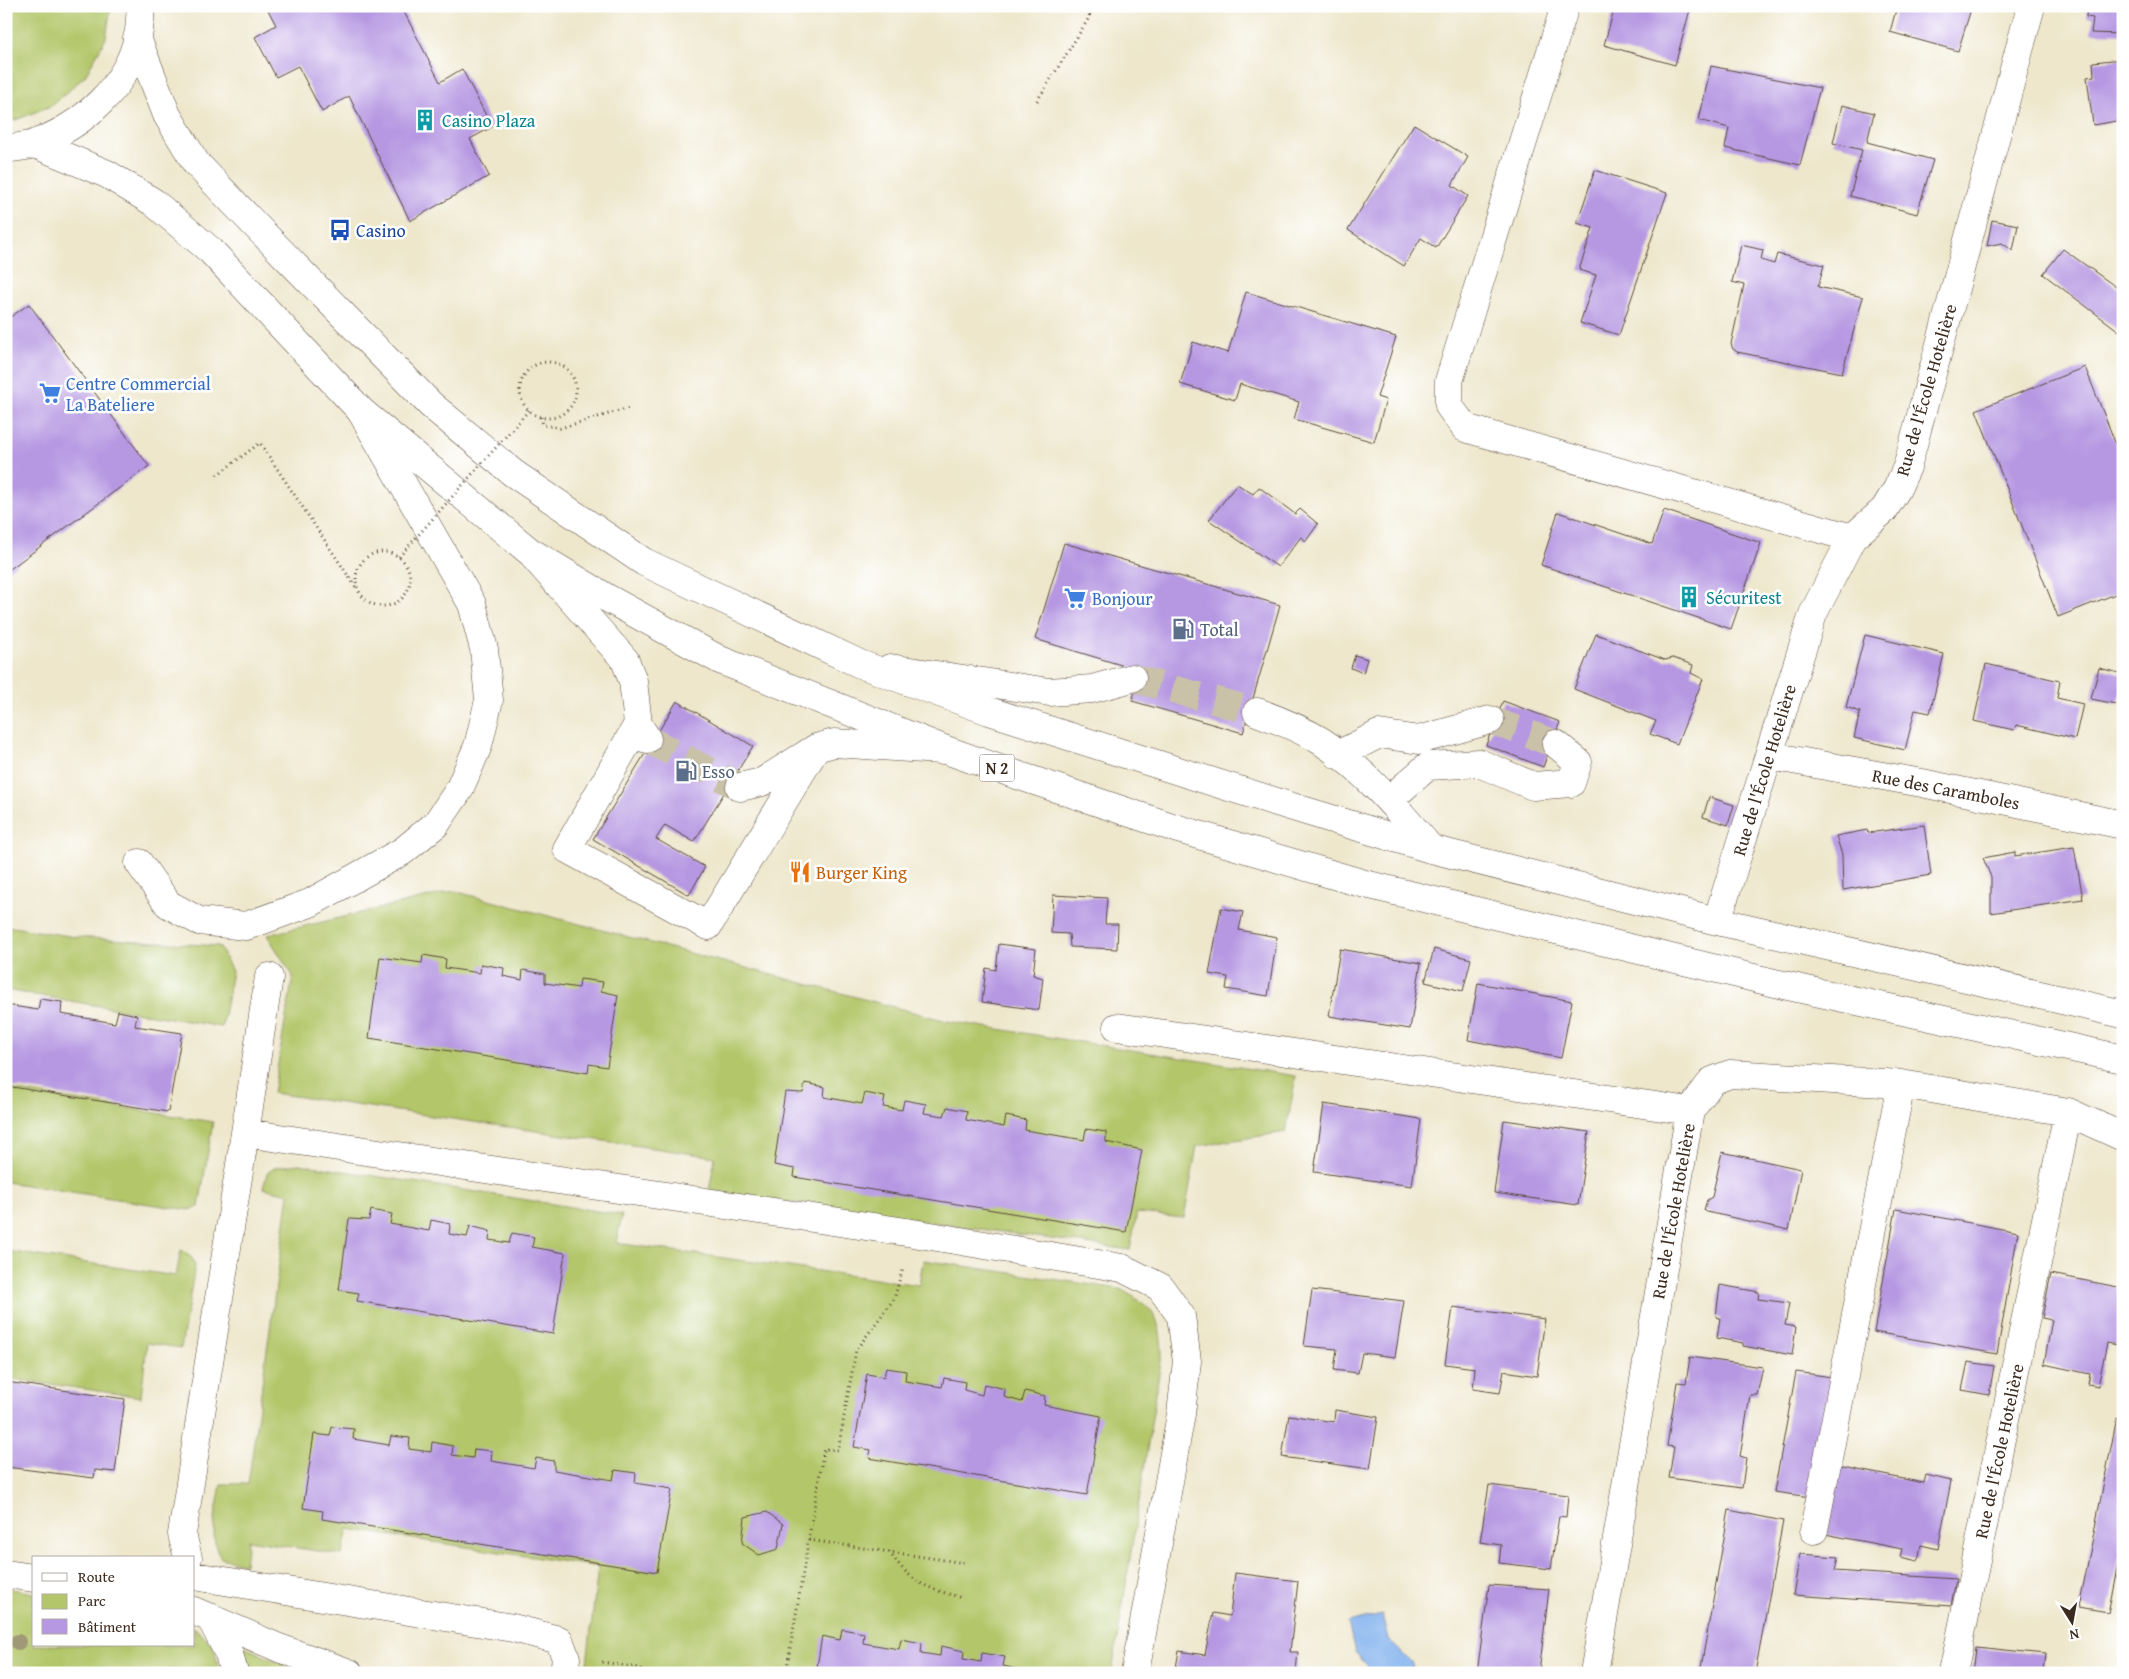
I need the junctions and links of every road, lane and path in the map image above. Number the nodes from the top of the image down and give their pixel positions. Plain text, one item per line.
1 (141, 6) edge
2 (1091, 6) edge
3 (1564, 6) edge
4 (2031, 6) edge
5 (137, 38) junction
6 (1038, 101) dead end
7 (35, 144) junction
8 (6, 149) edge
9 (629, 408) dead end
10 (529, 410) junction
11 (362, 412) junction
12 (541, 417) junction
13 (217, 475) dead end
14 (1852, 538) junction
15 (529, 551) junction
16 (400, 557) junction
17 (357, 589) junction
18 (860, 664) junction
19 (1132, 678) tunnel mouth
20 (1257, 712) tunnel mouth
21 (1490, 720) tunnel mouth
22 (1556, 744) tunnel mouth
23 (816, 748) junction
24 (946, 750) junction
25 (1338, 755) junction
26 (1770, 756) junction
27 (740, 787) tunnel mouth
28 (1389, 800) junction
29 (2123, 825) edge
30 (1431, 849) junction
31 (139, 863) dead end
32 (1717, 921) junction
33 (269, 977) dead end
34 (2123, 1014) edge
35 (1116, 1027) dead end
36 (2123, 1059) edge
37 (1901, 1084) junction
38 (1690, 1110) junction
39 (2068, 1112) junction
40 (245, 1133) junction
41 (2123, 1137) edge
42 (913, 1233) junction
43 (1814, 1530) dead end
44 (809, 1540) junction
45 (889, 1552) junction
46 (188, 1556) edge
47 (964, 1563) dead end
48 (6, 1574) edge
49 (195, 1576) edge
50 (32, 1578) edge
51 (962, 1598) dead end
52 (202, 1614) edge
53 (565, 1665) edge
54 (234, 1673) edge
55 (350, 1673) edge
56 (645, 1673) edge
57 (786, 1673) edge
58 (1135, 1673) edge
59 (1594, 1673) edge
60 (1953, 1673) edge

1 - 5 main road
2 - 6 path
3 - 14 main road
4 - 14 main road, Rue de l'École Hotelière
5 - 7 main road
5 - 18 main road
7 - 8 main road
7 - 11 main road, N 2
9 - 12 path
10 - 12 path
10 - 12 path
10 - 16 path, bridge
11 - 15 main road, N 2
11 - 31 main road
13 - 17 path
14 - 26 main road, Rue de l'École Hotelière
15 - 23 main road
15 - 24 main road, N 2
16 - 17 path
16 - 17 path
18 - 19 main road
18 - 30 main road
20 - 25 main road
21 - 25 main road
22 - 28 main road
23 - 24 main road
23 - 27 main road
24 - 36 main road, N 2
25 - 28 main road
26 - 29 main road, Rue des Caramboles
26 - 32 main road, Rue de l'École Hotelière
28 - 30 main road
30 - 32 main road
32 - 34 main road
33 - 40 main road
35 - 38 main road
37 - 38 main road, Rue de l'École Hotelière
37 - 39 main road, Rue de l'École Hotelière
37 - 43 main road
38 - 59 main road, Rue de l'École Hotelière
39 - 41 main road, Rue de l'École Hotelière
39 - 60 main road, Rue de l'École Hotelière
40 - 42 main road
40 - 46 main road
42 - 44 path
42 - 58 main road
44 - 45 path
44 - 57 path
45 - 47 path
45 - 51 path
48 - 50 main road
49 - 53 main road
52 - 54 main road
52 - 55 main road
53 - 56 path

